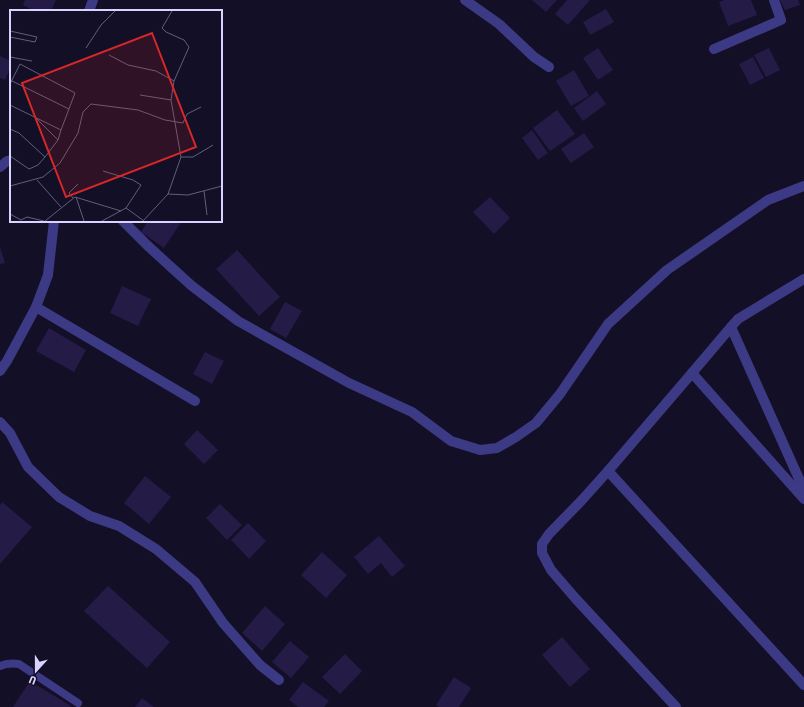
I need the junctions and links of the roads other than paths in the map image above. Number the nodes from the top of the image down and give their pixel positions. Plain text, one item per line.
1 (93, 0) edge
2 (465, 0) edge
3 (774, 0) edge
4 (89, 10) edge
5 (714, 49) dead end
6 (549, 67) dead end
7 (10, 160) edge
8 (0, 167) edge
9 (804, 186) edge
10 (54, 222) edge
11 (124, 222) edge
12 (804, 279) edge
13 (36, 307) junction
14 (731, 327) junction
15 (0, 371) edge
16 (692, 373) junction
17 (195, 401) dead end
18 (0, 422) edge
19 (608, 471) junction
20 (804, 490) edge
21 (804, 499) edge
22 (0, 666) edge
23 (279, 680) dead end
24 (804, 685) edge
25 (78, 703) dead end
26 (676, 707) edge

1 - 4 street
2 - 6 street
3 - 5 street
7 - 8 street
9 - 11 street
10 - 13 street
12 - 14 street
13 - 15 street
13 - 17 street
14 - 16 street
14 - 20 street
16 - 19 street
16 - 21 street
18 - 23 street
19 - 24 street
19 - 26 street
22 - 25 lane

